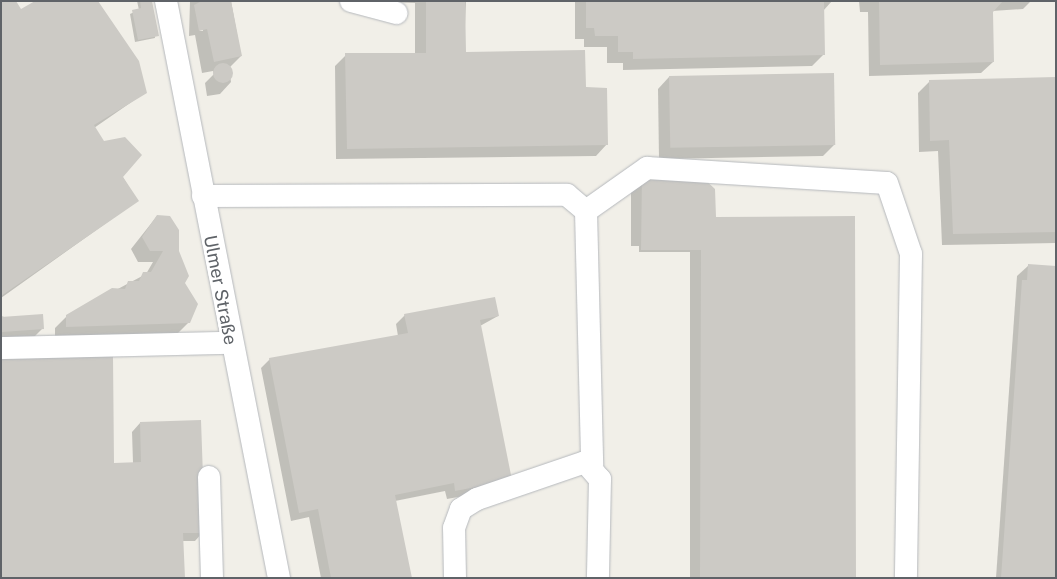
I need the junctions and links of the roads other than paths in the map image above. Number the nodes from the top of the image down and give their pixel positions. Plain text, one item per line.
1 (166, 1) edge
2 (351, 1) edge
3 (396, 13) dead end
4 (203, 196) junction
5 (586, 211) junction
6 (230, 343) junction
7 (1, 348) edge
8 (592, 466) junction
9 (209, 477) dead end
10 (212, 578) edge
11 (278, 578) edge
12 (455, 578) edge
13 (598, 578) edge
14 (906, 578) edge

1 - 4 street, Ulmer Straße
2 - 3 street
4 - 5 street
4 - 6 street, Ulmer Straße
5 - 8 street
5 - 14 street
6 - 7 street
6 - 11 street, Ulmer Straße
8 - 12 street
8 - 13 street
9 - 10 street

